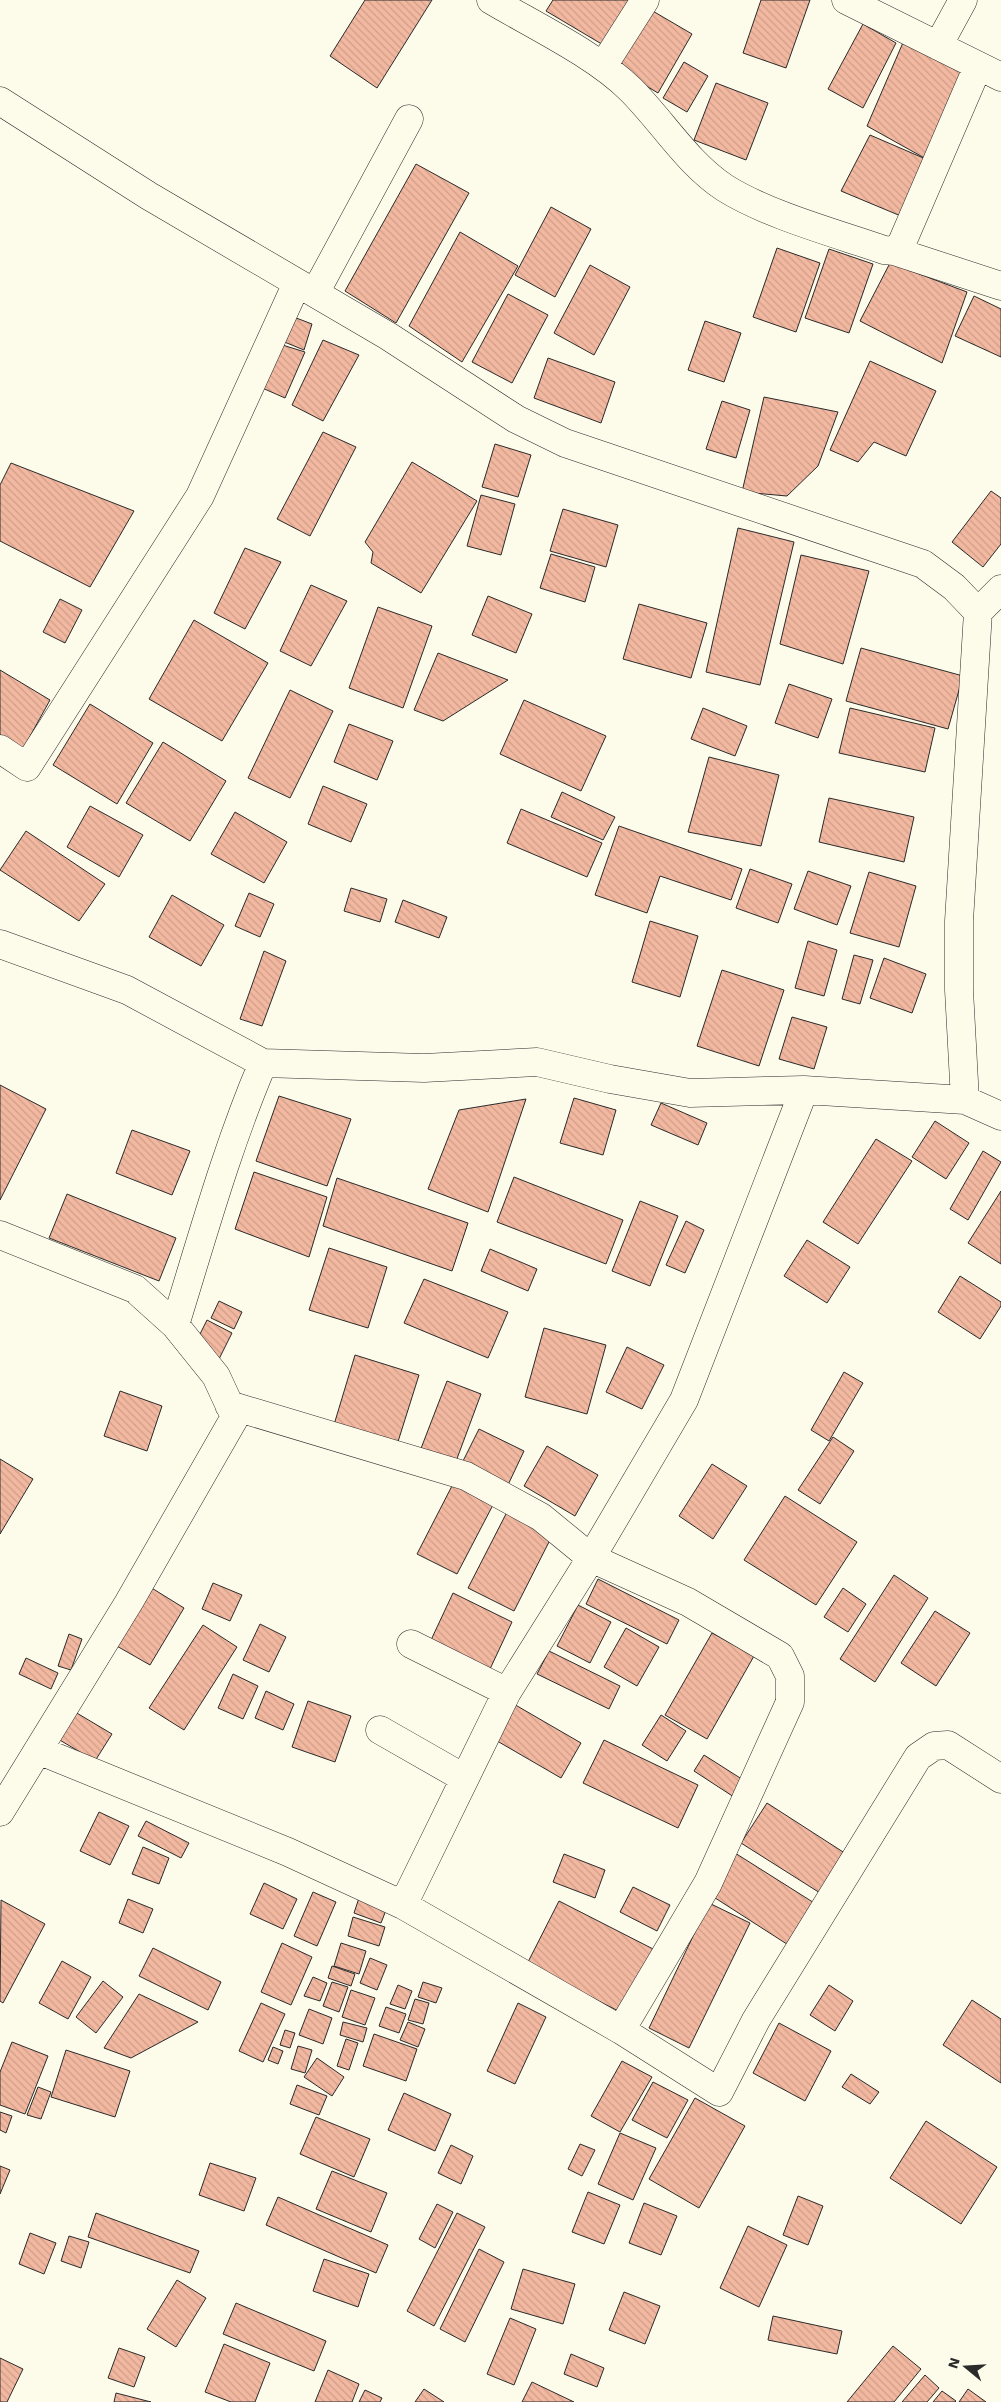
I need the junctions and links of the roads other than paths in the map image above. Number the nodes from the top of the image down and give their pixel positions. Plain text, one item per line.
1 (491, 0) edge
2 (645, 0) edge
3 (846, 0) edge
4 (963, 0) edge
5 (938, 46) junction
6 (603, 66) junction
7 (989, 71) edge
8 (0, 102) edge
9 (409, 118) dead end
10 (894, 251) junction
11 (1001, 286) edge
12 (306, 288) junction
13 (1001, 588) edge
14 (978, 612) junction
15 (0, 749) edge
16 (0, 944) edge
17 (263, 1063) junction
18 (804, 1090) junction
19 (965, 1100) junction
20 (1001, 1116) edge
21 (0, 1235) edge
22 (175, 1325) junction
23 (229, 1404) junction
24 (591, 1558) junction
25 (411, 1644) dead end
26 (507, 1692) junction
27 (380, 1730) dead end
28 (38, 1750) junction
29 (464, 1778) junction
30 (1001, 1779) edge
31 (0, 1812) edge
32 (403, 1905) junction
33 (621, 2030) junction

1 - 6 street
2 - 6 street
3 - 5 street
4 - 5 street
5 - 7 street
6 - 10 street
7 - 10 street
8 - 12 street
9 - 12 street
10 - 11 street
12 - 14 street
12 - 15 street
13 - 14 street
14 - 19 street
16 - 17 street
17 - 18 street
17 - 22 street
18 - 19 street
18 - 24 street
19 - 20 street
21 - 22 street
22 - 23 street
23 - 24 street
23 - 28 street
24 - 26 street
24 - 33 street
25 - 26 street
26 - 29 street
27 - 29 street
28 - 31 street
28 - 32 street
29 - 32 street
30 - 33 street
32 - 33 street

